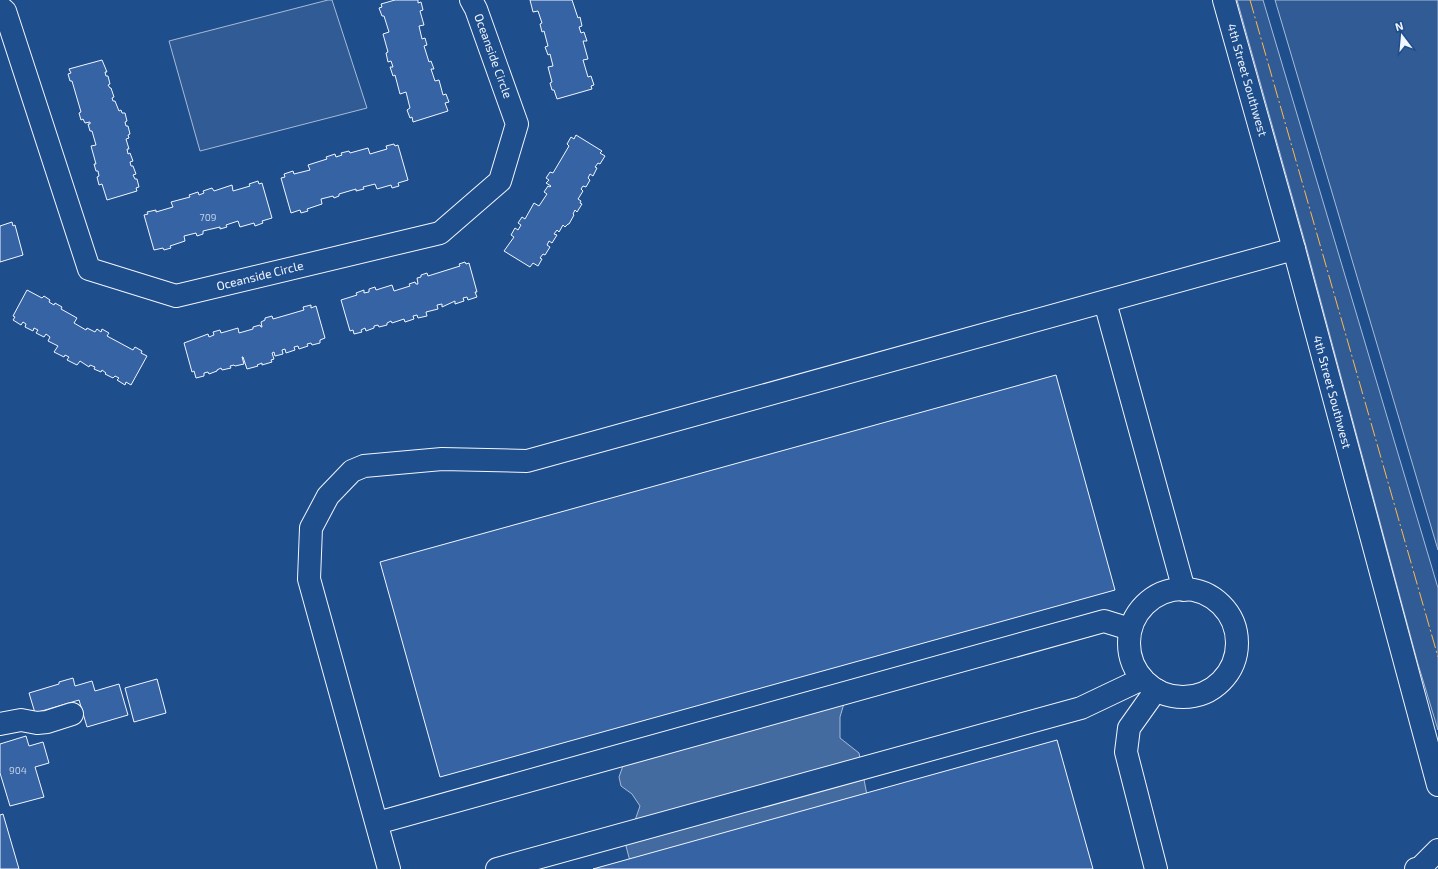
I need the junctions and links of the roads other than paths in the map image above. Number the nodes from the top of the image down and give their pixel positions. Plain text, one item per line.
1 (471, 0) edge
2 (1224, 0) edge
3 (0, 7) edge
4 (1294, 249) junction
5 (1105, 302) junction
6 (1184, 590) junction
7 (1130, 629) junction
8 (1149, 685) junction
9 (72, 714) dead end
10 (0, 724) edge
11 (1438, 785) edge
12 (377, 823) junction
13 (1438, 850) edge
14 (389, 869) edge
15 (497, 869) edge
16 (1156, 869) edge
17 (1416, 869) edge

1 - 3 street, Oceanside Circle
2 - 4 street, 4th Street Southwest
4 - 5 street
4 - 11 street, 4th Street Southwest
5 - 6 street
5 - 12 street
6 - 7 street
6 - 8 street
7 - 8 street
7 - 12 street
8 - 15 street
8 - 16 street
9 - 10 street
12 - 14 street
13 - 17 street

